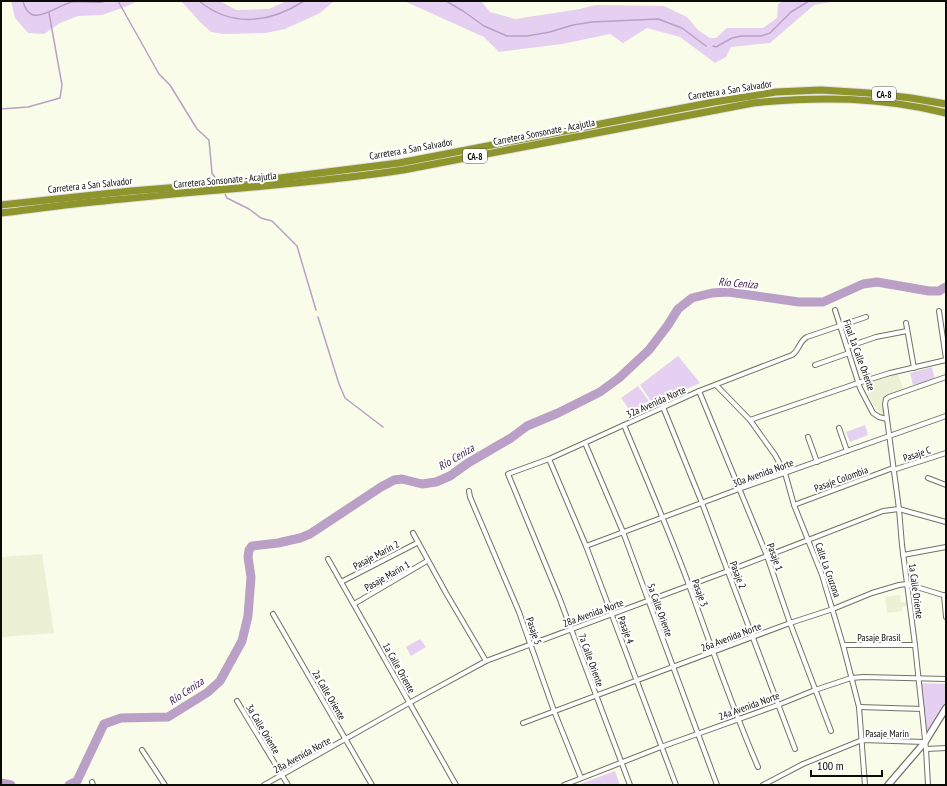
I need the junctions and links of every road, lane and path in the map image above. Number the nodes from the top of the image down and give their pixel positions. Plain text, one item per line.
1 (946, 104) edge
2 (946, 113) edge
3 (1, 205) edge
4 (1, 213) edge
5 (835, 310) dead end
6 (939, 311) dead end
7 (866, 317) dead end
8 (906, 323) dead end
9 (840, 326) junction
10 (907, 330) junction
11 (945, 346) edge
12 (847, 347) junction
13 (849, 353) junction
14 (946, 360) edge
15 (815, 365) dead end
16 (914, 368) junction
17 (946, 377) edge
18 (858, 383) junction
19 (716, 385) junction
20 (699, 391) junction
21 (663, 407) junction
22 (946, 416) edge
23 (887, 419) junction
24 (750, 420) junction
25 (624, 425) junction
26 (839, 428) dead end
27 (889, 436) junction
28 (808, 437) dead end
29 (585, 443) junction
30 (847, 451) junction
31 (946, 452) edge
32 (549, 459) junction
33 (817, 462) junction
34 (893, 469) junction
35 (785, 473) junction
36 (508, 474) joint
37 (928, 478) dead end
38 (946, 485) edge
39 (739, 489) junction
40 (469, 491) dead end
41 (702, 503) junction
42 (794, 505) junction
43 (899, 509) junction
44 (663, 518) junction
45 (946, 522) edge
46 (623, 532) junction
47 (413, 533) dead end
48 (808, 540) junction
49 (417, 543) junction
50 (586, 546) junction
51 (946, 547) edge
52 (903, 555) junction
53 (767, 556) junction
54 (328, 559) dead end
55 (428, 561) junction
56 (728, 571) junction
57 (342, 582) junction
58 (907, 584) junction
59 (689, 585) junction
60 (945, 595) edge
61 (649, 601) junction
62 (354, 604) junction
63 (833, 609) junction
64 (273, 614) dead end
65 (612, 615) junction
66 (946, 617) edge
67 (790, 623) junction
68 (571, 629) junction
69 (753, 638) junction
70 (530, 644) junction
71 (843, 645) junction
72 (915, 645) junction
73 (712, 653) junction
74 (486, 661) junction
75 (673, 667) junction
76 (851, 678) junction
77 (918, 679) junction
78 (946, 679) edge
79 (636, 681) junction
80 (815, 690) junction
81 (595, 696) junction
82 (237, 701) dead end
83 (409, 703) junction
84 (778, 705) junction
85 (859, 707) junction
86 (946, 708) edge
87 (922, 709) junction
88 (554, 711) junction
89 (737, 719) junction
90 (523, 723) dead end
91 (831, 731) dead end
92 (698, 734) junction
93 (346, 739) junction
94 (862, 740) junction
95 (925, 742) junction
96 (661, 746) junction
97 (946, 748) edge
98 (926, 749) junction
99 (142, 750) dead end
100 (795, 750) dead end
101 (621, 762) junction
102 (758, 767) dead end
103 (282, 775) junction
104 (581, 778) junction
105 (165, 785) edge
106 (264, 785) edge
107 (288, 785) edge
108 (372, 785) edge
109 (456, 785) edge
110 (564, 785) edge
111 (630, 785) edge
112 (676, 785) edge
113 (717, 785) edge
114 (763, 785) edge
115 (865, 785) edge
116 (888, 785) edge
117 (928, 785) edge

1 - 3 highway, Carretera a San Salvador / CA-8
2 - 4 highway, Carretera Sonsonate - Acajutla / CA-8
5 - 9 street, Final 1a Calle Oriente
6 - 11 street
7 - 9 street
8 - 10 street
9 - 12 street, Final 1a Calle Oriente
9 - 19 street, 32a Avenida Norte
10 - 12 street
10 - 16 street
11 - 14 street
12 - 13 street, Final 1a Calle Oriente
13 - 15 street
13 - 18 street, Final 1a Calle Oriente
14 - 16 street
16 - 18 street
17 - 23 street, 1a Calle Oriente
18 - 23 street, Final 1a Calle Oriente
18 - 24 street
19 - 20 street, 32a Avenida Norte
19 - 24 street, Calle La Cruzona
20 - 21 street, 32a Avenida Norte
20 - 39 street, Pasaje 1
21 - 25 street, 32a Avenida Norte
21 - 41 street, Pasaje 2
22 - 27 street, 30a Avenida Norte
23 - 27 street, 1a Calle Oriente
24 - 35 street, Calle La Cruzona
25 - 29 street, 32a Avenida Norte
25 - 44 street, Pasaje 3
26 - 30 street
27 - 30 street, 30a Avenida Norte
27 - 34 street, 1a Calle Oriente
28 - 33 street
29 - 32 street, 32a Avenida Norte
29 - 46 street, 5a Calle Oriente
30 - 33 street, 30a Avenida Norte
31 - 34 street, Pasaje C
32 - 36 street, 32a Avenida Norte
32 - 50 street, Pasaje 4
33 - 35 street, 30a Avenida Norte
34 - 42 street, Pasaje Colombia
34 - 43 street, 1a Calle Oriente
35 - 39 street, 30a Avenida Norte
35 - 42 street, Calle La Cruzona
36 - 68 street, 7a Calle Oriente
37 - 38 street
39 - 41 street, 30a Avenida Norte
39 - 53 street, Pasaje 1
40 - 70 street, Pasaje 5
41 - 44 street, 30a Avenida Norte
41 - 56 street, Pasaje 2
42 - 48 street, Calle La Cruzona
43 - 45 street, 28a Avenida Norte
43 - 48 street, 28a Avenida Norte
43 - 52 street, 1a Calle Oriente
44 - 46 street, 30a Avenida Norte
44 - 59 street, Pasaje 3
46 - 50 street, 30a Avenida Norte
46 - 61 street, 5a Calle Oriente
47 - 49 street
48 - 53 street, 28a Avenida Norte
48 - 63 street, Calle La Cruzona
49 - 55 street
49 - 57 street, Pasaje Marín 2
50 - 65 street, Pasaje 4
51 - 52 street
52 - 58 street, 1a Calle Oriente
53 - 56 street, 28a Avenida Norte
53 - 67 street, Pasaje 1
54 - 57 street, 1a Calle Oriente
55 - 62 street, Pasaje Marín 1
55 - 74 street
56 - 59 street, 28a Avenida Norte
56 - 69 street, Pasaje 2
57 - 62 street, 1a Calle Oriente
58 - 60 street, 26a Avenida Norte
58 - 63 street, 26a Avenida Norte
58 - 72 street, 1a Calle Oriente
59 - 61 street, 28a Avenida Norte
59 - 73 street, Pasaje 3
60 - 66 street
61 - 65 street, 28a Avenida Norte
61 - 75 street, 5a Calle Oriente
62 - 83 street, 1a Calle Oriente
63 - 67 street, 26a Avenida Norte
63 - 71 street, Calle La Cruzona
64 - 93 street, 2a Calle Oriente
65 - 68 street, 28a Avenida Norte
65 - 79 street, Pasaje 4
67 - 69 street, 26a Avenida Norte
67 - 80 street, Pasaje 1
68 - 70 street, 28a Avenida Norte
68 - 81 street, 7a Calle Oriente
69 - 73 street, 26a Avenida Norte
69 - 84 street, Pasaje 2
70 - 74 street, 28a Avenida Norte
70 - 88 street, Pasaje 5
71 - 72 street, Pasaje Brasil
71 - 76 street, Calle La Cruzona
72 - 77 street, 1a Calle Oriente
73 - 75 street, 26a Avenida Norte
73 - 89 street, Pasaje 3
74 - 83 street, 28a Avenida Norte
75 - 79 street, 26a Avenida Norte
75 - 92 street, 5a Calle Oriente
76 - 77 street, 24a Avenida Norte
76 - 80 street, 24a Avenida Norte
76 - 85 street, Calle La Cruzona
77 - 78 street, 24a Avenida Norte
77 - 87 street, 1a Calle Oriente
79 - 81 street, 26a Avenida Norte
79 - 96 street, Pasaje 4
80 - 84 street, 24a Avenida Norte
80 - 91 street, Pasaje 1
81 - 88 street, 26a Avenida Norte
81 - 101 street, 7a Calle Oriente
82 - 103 street, 3a Calle Oriente
83 - 93 street, 28a Avenida Norte
83 - 109 street, 1a Calle Oriente
84 - 89 street, 24a Avenida Norte
84 - 100 street, Pasaje 2
85 - 87 street
85 - 94 street, Calle La Cruzona
86 - 95 street
87 - 95 street, 1a Calle Oriente
88 - 90 street, 26a Avenida Norte
88 - 104 street, Pasaje 5
89 - 92 street, 24a Avenida Norte
89 - 102 street, Pasaje 3
92 - 96 street, 24a Avenida Norte
92 - 113 street, 5a Calle Oriente
93 - 103 street, 28a Avenida Norte
93 - 108 street, 2a Calle Oriente
94 - 95 street, Pasaje Marín
94 - 114 street, Pasaje Marín
94 - 115 street, Calle La Cruzona
95 - 98 street, 1a Calle Oriente
95 - 116 street
96 - 101 street, 24a Avenida Norte
96 - 112 street, Pasaje 4
97 - 98 street
98 - 117 street, 1a Calle Oriente
99 - 105 street
101 - 104 street, 24a Avenida Norte
101 - 111 street, 7a Calle Oriente
103 - 106 street, 28a Avenida Norte
103 - 107 street, 3a Calle Oriente
104 - 110 street, 24a Avenida Norte

